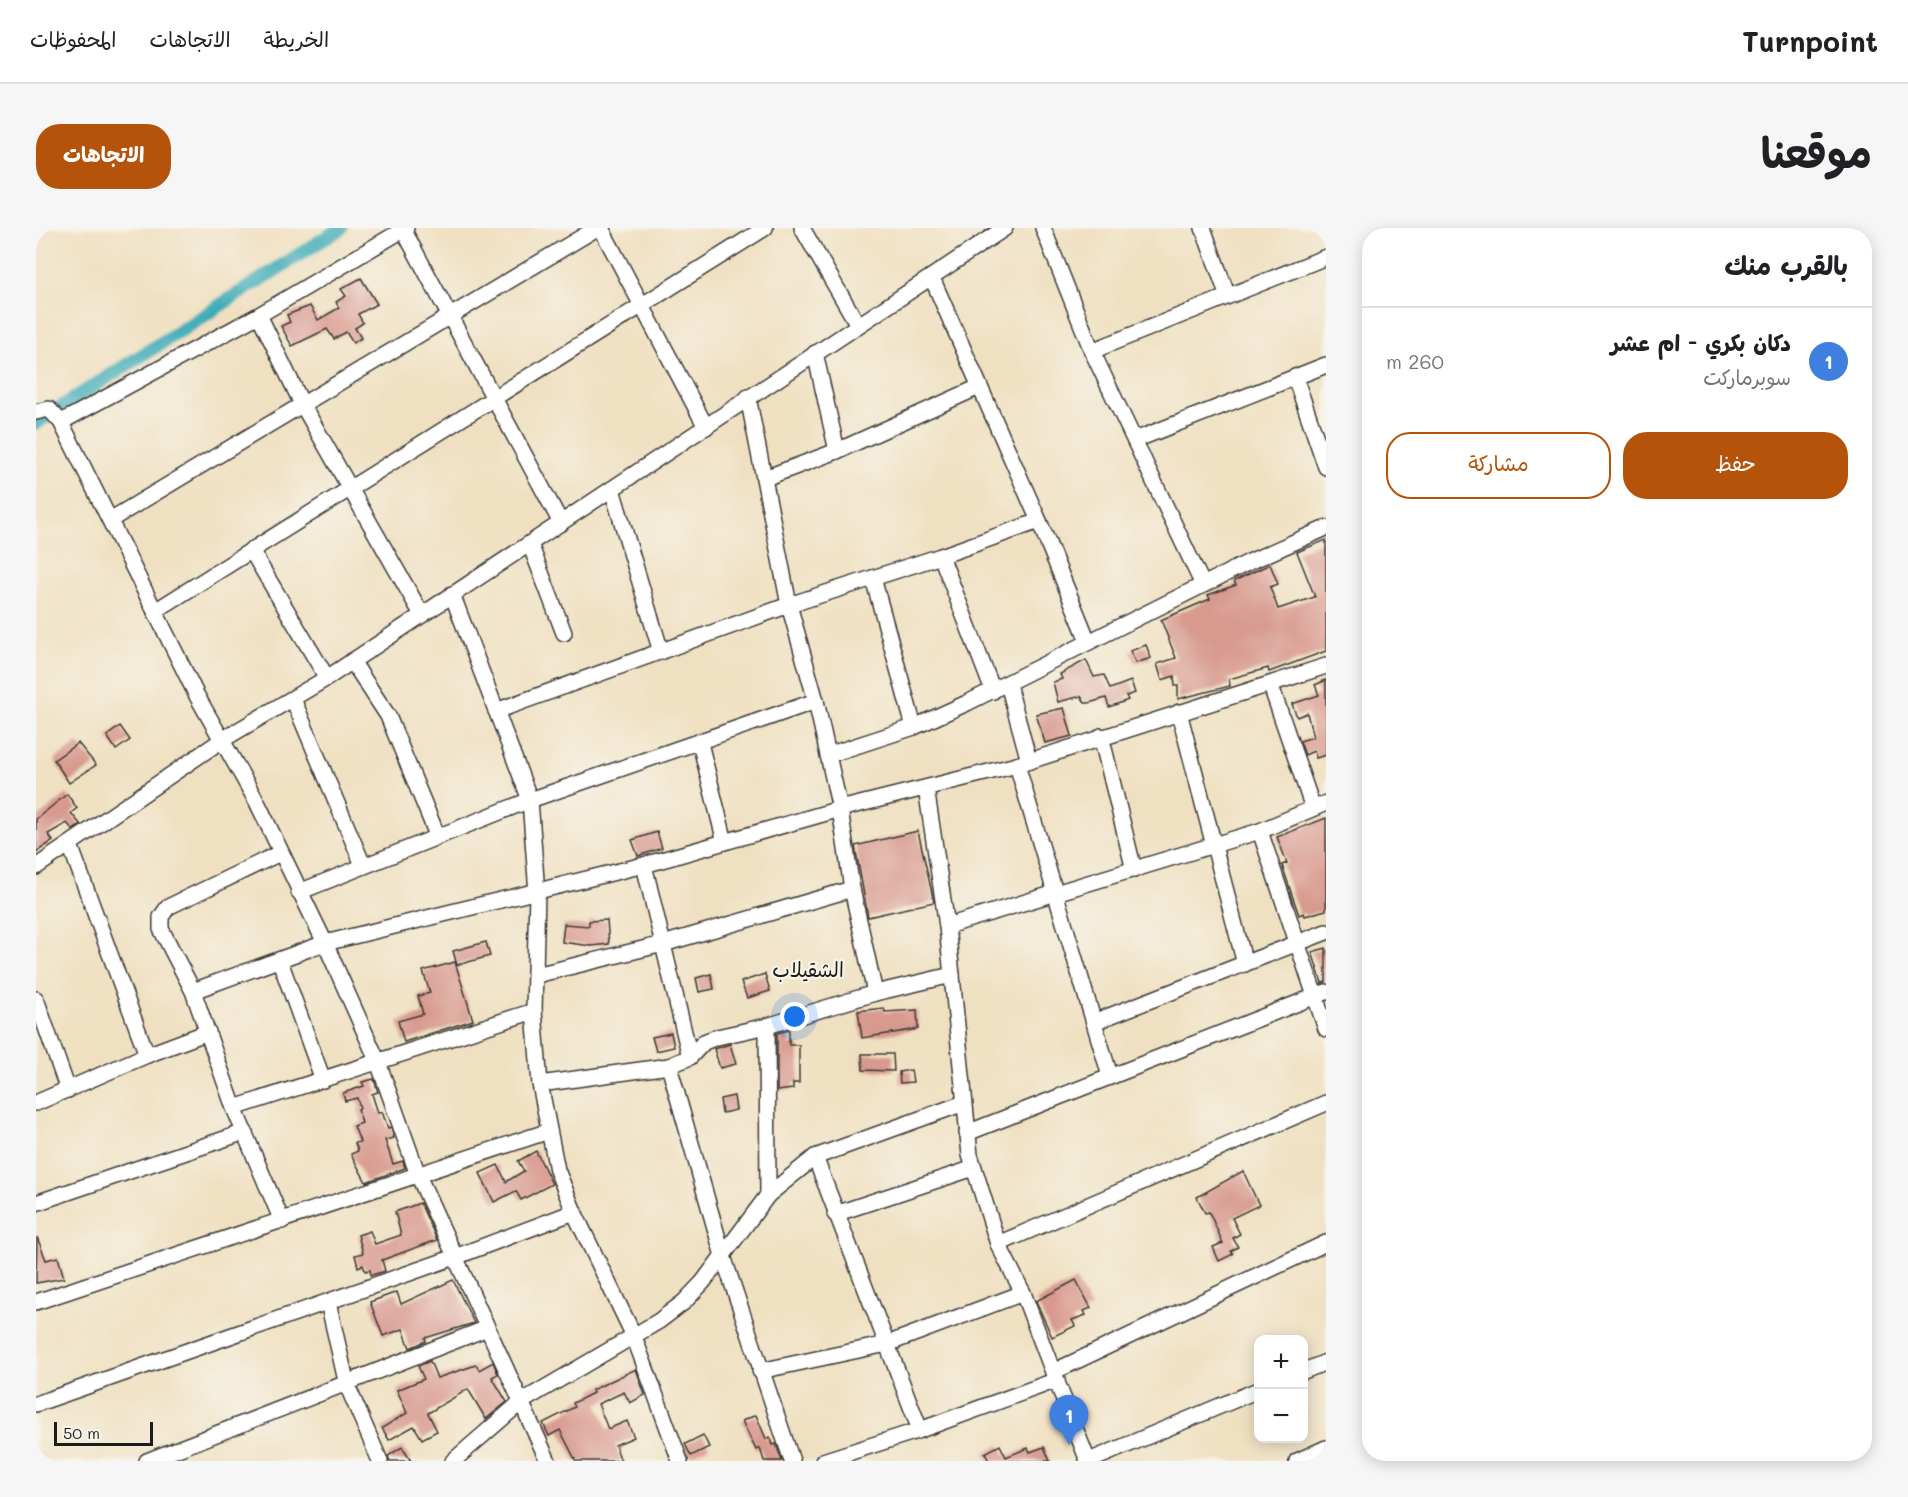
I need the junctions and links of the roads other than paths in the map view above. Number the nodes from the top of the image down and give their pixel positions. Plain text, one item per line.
1 (597, 228) edge
2 (601, 228) edge
3 (765, 228) edge
4 (802, 228) edge
5 (1005, 228) edge
6 (1042, 228) edge
7 (1203, 228) edge
8 (405, 229) edge
9 (1326, 257) edge
10 (932, 278) junction
11 (1227, 294) junction
12 (644, 304) junction
13 (259, 315) junction
14 (448, 317) junction
15 (858, 325) junction
16 (1092, 351) junction
17 (815, 353) junction
18 (1326, 365) edge
19 (1295, 377) junction
20 (979, 387) junction
21 (748, 397) junction
22 (493, 399) junction
23 (302, 404) junction
24 (36, 412) edge
25 (61, 422) junction
26 (706, 427) junction
27 (1135, 440) junction
28 (837, 451) junction
29 (1326, 467) edge
30 (765, 478) junction
31 (349, 489) junction
32 (612, 489) junction
33 (110, 520) junction
34 (1039, 521) junction
35 (561, 523) junction
36 (1326, 528) edge
37 (530, 544) junction
38 (251, 550) junction
39 (941, 556) junction
40 (873, 578) junction
41 (1203, 585) junction
42 (452, 594) junction
43 (789, 605) junction
44 (155, 610) junction
45 (421, 613) junction
46 (564, 633) dead end
47 (1088, 641) junction
48 (661, 652) junction
49 (352, 661) junction
50 (1326, 666) edge
51 (327, 678) junction
52 (1008, 684) junction
53 (1271, 686) junction
54 (993, 691) junction
55 (293, 699) junction
56 (816, 701) junction
57 (496, 711) junction
58 (1179, 712) junction
59 (914, 727) junction
60 (1101, 736) junction
61 (222, 740) junction
62 (700, 743) junction
63 (828, 756) junction
64 (1023, 763) junction
65 (926, 788) junction
66 (530, 800) junction
67 (1320, 806) edge
68 (840, 809) junction
69 (1260, 831) junction
70 (437, 835) junction
71 (725, 842) junction
72 (70, 844) junction
73 (1214, 845) junction
74 (280, 853) junction
75 (363, 865) junction
76 (644, 865) junction
77 (36, 867) edge
78 (1134, 870) junction
79 (852, 889) junction
80 (299, 892) junction
81 (537, 893) junction
82 (1054, 894) junction
83 (947, 926) junction
84 (1326, 932) edge
85 (325, 943) junction
86 (663, 944) junction
87 (1296, 944) junction
88 (280, 961) junction
89 (1245, 964) junction
90 (536, 975) junction
91 (952, 975) junction
92 (193, 991) junction
93 (875, 993) junction
94 (1320, 995) edge
95 (36, 999) edge
96 (534, 1011) junction
97 (1094, 1022) junction
98 (767, 1026) junction
99 (1326, 1029) edge
100 (208, 1032) junction
101 (147, 1054) junction
102 (690, 1057) junction
103 (378, 1062) junction
104 (669, 1066) junction
105 (1110, 1076) junction
106 (323, 1080) junction
107 (540, 1084) junction
108 (68, 1090) junction
109 (36, 1103) edge
110 (964, 1103) junction
111 (1326, 1103) edge
112 (234, 1108) junction
113 (549, 1131) junction
114 (245, 1132) junction
115 (967, 1133) junction
116 (815, 1157) junction
117 (974, 1168) junction
118 (418, 1174) junction
119 (768, 1195) junction
120 (36, 1203) edge
121 (574, 1212) junction
122 (835, 1214) junction
123 (282, 1221) junction
124 (1326, 1243) edge
125 (998, 1244) junction
126 (723, 1256) junction
127 (455, 1257) junction
128 (1023, 1293) junction
129 (36, 1302) edge
130 (328, 1302) junction
131 (485, 1329) junction
132 (633, 1334) junction
133 (887, 1344) junction
134 (1326, 1362) edge
135 (1308, 1369) edge
136 (760, 1371) junction
137 (1055, 1376) junction
138 (347, 1384) junction
139 (1254, 1392) edge
140 (521, 1402) junction
141 (36, 1404) edge
142 (920, 1430) junction
143 (1326, 1448) edge
144 (147, 1461) edge
145 (380, 1461) edge
146 (453, 1461) edge
147 (548, 1461) edge
148 (680, 1461) edge
149 (792, 1461) edge
150 (824, 1461) edge
151 (1088, 1461) edge
152 (1297, 1461) edge

1 - 14 street
2 - 12 street
3 - 12 street
4 - 15 street
5 - 10 street
6 - 16 street
7 - 11 street
8 - 13 street
8 - 14 street
9 - 11 street
10 - 15 street
10 - 20 street
11 - 16 street
12 - 22 street
12 - 26 street
13 - 23 street
13 - 25 street
14 - 22 street
14 - 23 street
15 - 17 street
16 - 27 street
17 - 21 street
17 - 28 street
18 - 19 street
19 - 27 street
19 - 29 street
20 - 28 street
20 - 34 street
21 - 26 street
21 - 30 street
22 - 31 street
22 - 35 street
23 - 31 street
23 - 33 street
24 - 25 street
25 - 33 street
26 - 32 street
27 - 41 street
28 - 30 street
30 - 43 street
31 - 38 street
31 - 45 street
32 - 35 street
32 - 48 street
33 - 44 street
34 - 39 street
34 - 47 street
35 - 37 street
36 - 41 street
37 - 42 street
37 - 46 street
38 - 44 street
38 - 51 street
39 - 40 street
39 - 54 street
40 - 43 street
40 - 59 street
41 - 47 street
42 - 45 street
42 - 57 street
43 - 48 street
43 - 56 street
44 - 61 street
45 - 49 street
47 - 52 street
48 - 57 street
49 - 51 street
49 - 70 street
50 - 53 street
51 - 55 street
52 - 54 street
52 - 64 street
53 - 58 street
53 - 67 street
54 - 59 street
55 - 61 street
55 - 75 street
56 - 62 street
56 - 63 street
57 - 66 street
58 - 60 street
58 - 73 street
59 - 63 street
60 - 64 street
60 - 78 street
61 - 72 street
61 - 74 street
62 - 66 street
62 - 71 street
63 - 68 street
64 - 65 street
64 - 82 street
65 - 68 street
65 - 83 street
66 - 70 street
66 - 81 street
67 - 69 street
68 - 71 street
68 - 79 street
69 - 73 street
69 - 87 street
70 - 75 street
71 - 76 street
72 - 77 street
72 - 101 street
73 - 78 street
73 - 89 street
74 - 80 street
74 - 92 street
75 - 80 street
76 - 81 street
76 - 86 street
78 - 82 street
79 - 86 street
79 - 93 street
80 - 85 street
81 - 85 street
81 - 90 street
82 - 83 street
82 - 97 street
83 - 91 street
84 - 87 street
85 - 88 street
85 - 103 street
86 - 90 street
86 - 102 street
87 - 89 street
87 - 94 street
88 - 92 street
88 - 106 street
89 - 97 street
90 - 96 street
91 - 93 street
91 - 110 street
92 - 100 street
93 - 98 street
94 - 99 street
94 - 105 street
95 - 108 street
96 - 103 street
96 - 107 street
97 - 105 street
98 - 102 street
98 - 119 street
100 - 101 street
100 - 112 street
101 - 108 street
102 - 104 street
103 - 106 street
103 - 118 street
104 - 107 street
104 - 126 street
105 - 115 street
106 - 112 street
107 - 113 street
108 - 109 street
110 - 115 street
110 - 116 street
111 - 125 street
112 - 114 street
113 - 118 street
113 - 121 street
114 - 120 street
114 - 123 street
115 - 117 street
116 - 119 street
116 - 122 street
117 - 122 street
117 - 125 street
118 - 123 street
118 - 127 street
119 - 126 street
121 - 127 street
121 - 132 street
122 - 133 street
123 - 129 street
124 - 137 street
125 - 128 street
126 - 132 street
126 - 136 street
127 - 130 street
127 - 131 street
128 - 133 street
128 - 137 street
130 - 138 street
130 - 141 street
131 - 138 street
131 - 140 street
132 - 140 street
132 - 148 street
133 - 136 street
133 - 142 street
134 - 135 street
136 - 149 street
137 - 142 street
137 - 151 street
138 - 144 street
138 - 145 street
139 - 151 street
140 - 146 street
140 - 147 street
142 - 150 street
143 - 152 street

